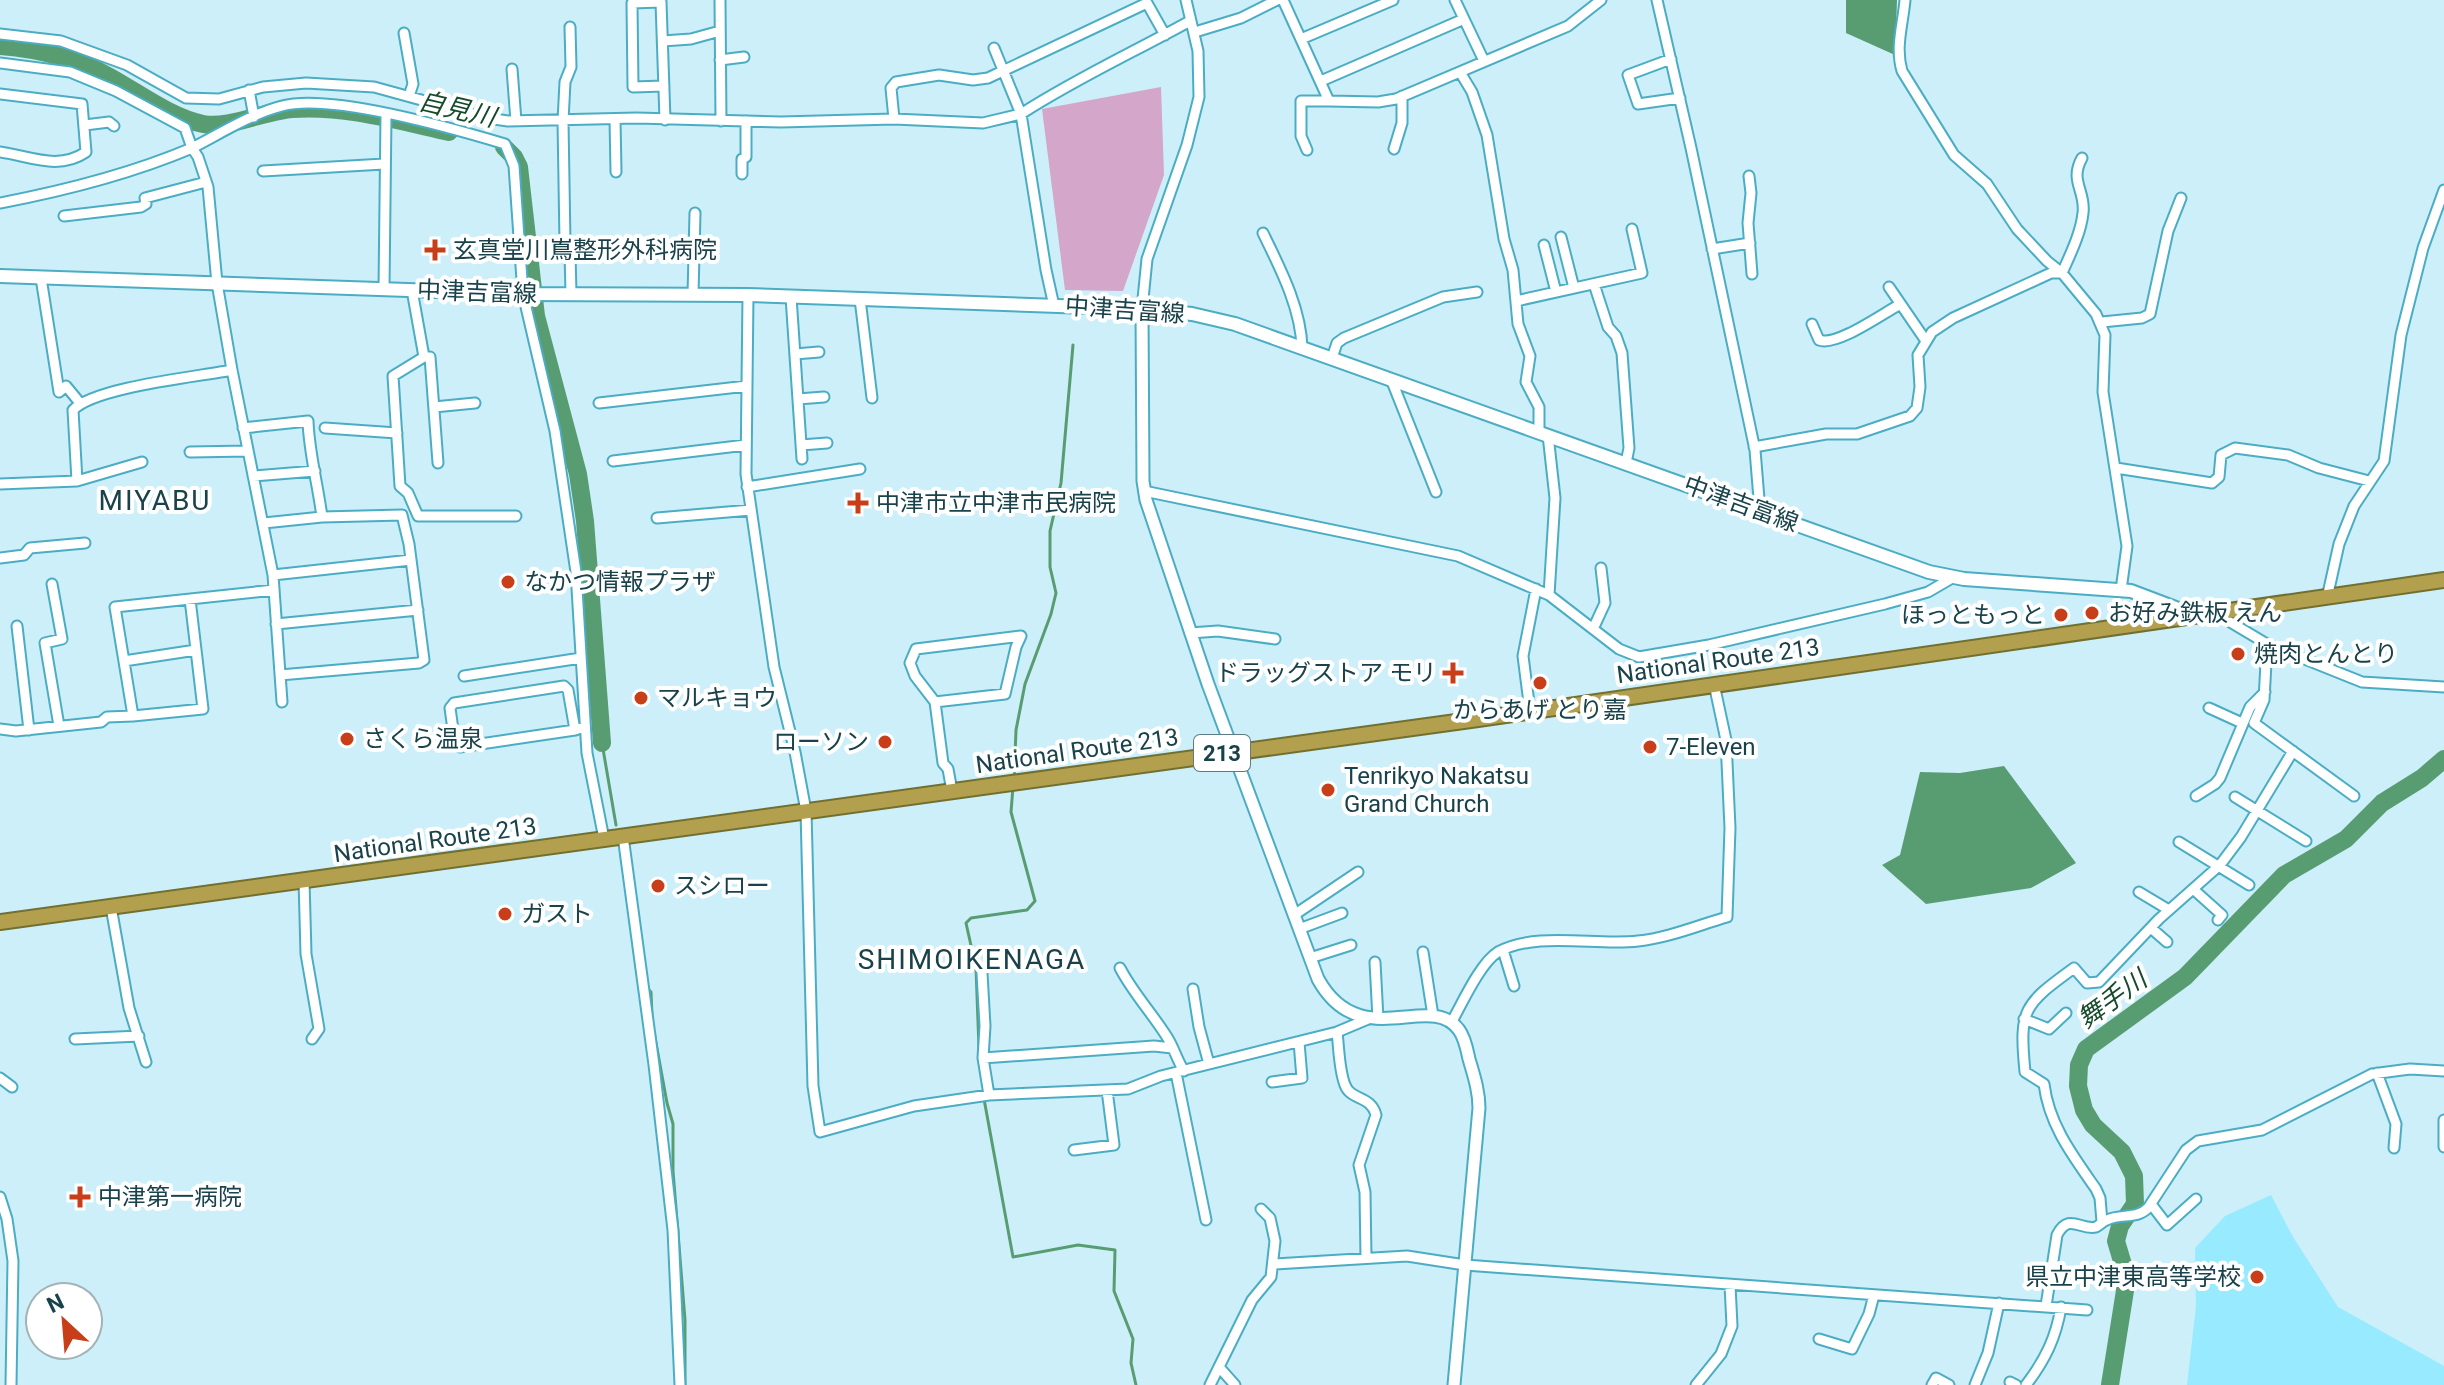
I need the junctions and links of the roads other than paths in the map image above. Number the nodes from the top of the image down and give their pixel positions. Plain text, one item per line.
1 (720, 0) edge
2 (1186, 0) edge
3 (1277, 0) edge
4 (1283, 0) edge
5 (1393, 0) edge
6 (1455, 0) edge
7 (1601, 0) edge
8 (1657, 0) edge
9 (1905, 0) edge
10 (1464, 19) junction
11 (1190, 21) junction
12 (570, 27) dead end
13 (720, 31) junction
14 (1195, 32) junction
15 (404, 33) dead end
16 (0, 34) edge
17 (1165, 35) junction
18 (1301, 39) junction
19 (663, 41) junction
20 (994, 48) dead end
21 (744, 57) dead end
22 (1671, 59) junction
23 (720, 60) junction
24 (1484, 61) junction
25 (0, 63) edge
26 (512, 69) dead end
27 (1003, 71) junction
28 (1460, 72) junction
29 (1321, 81) junction
30 (664, 86) junction
31 (249, 90) junction
32 (0, 94) edge
33 (409, 96) junction
34 (1402, 96) junction
35 (1680, 98) junction
36 (1329, 101) junction
37 (1021, 114) junction
38 (386, 115) junction
39 (254, 117) junction
40 (615, 119) junction
41 (894, 119) junction
42 (665, 120) junction
43 (516, 121) junction
44 (563, 121) junction
45 (721, 121) junction
46 (746, 121) junction
47 (85, 125) junction
48 (114, 126) dead end
49 (192, 148) junction
50 (1394, 149) dead end
51 (1307, 150) dead end
52 (0, 152) edge
53 (2082, 158) dead end
54 (384, 164) junction
55 (263, 171) dead end
56 (616, 172) dead end
57 (742, 174) dead end
58 (1749, 176) dead end
59 (206, 182) junction
60 (2444, 190) edge
61 (2181, 198) dead end
62 (0, 203) edge
63 (695, 213) dead end
64 (64, 216) dead end
65 (1632, 229) dead end
66 (1263, 233) dead end
67 (1561, 237) dead end
68 (1750, 243) junction
69 (1544, 245) dead end
70 (1712, 249) junction
71 (2062, 273) junction
72 (1752, 274) dead end
73 (0, 276) edge
74 (41, 278) junction
75 (217, 283) junction
76 (1594, 284) junction
77 (1889, 287) dead end
78 (1574, 288) junction
79 (384, 289) junction
80 (412, 290) junction
81 (1477, 292) dead end
82 (1556, 292) junction
83 (523, 294) junction
84 (571, 294) junction
85 (693, 295) junction
86 (748, 295) junction
87 (791, 297) junction
88 (860, 299) junction
89 (1516, 301) junction
90 (1899, 305) junction
91 (1054, 306) junction
92 (1142, 309) junction
93 (2102, 322) junction
94 (1812, 324) dead end
95 (1926, 341) junction
96 (1302, 348) junction
97 (819, 352) dead end
98 (795, 354) junction
99 (424, 357) junction
100 (1332, 358) junction
101 (232, 370) junction
102 (1391, 379) junction
103 (747, 386) junction
104 (824, 397) dead end
105 (872, 398) dead end
106 (798, 399) junction
107 (80, 403) junction
108 (475, 403) dead end
109 (599, 403) dead end
110 (434, 407) junction
111 (243, 428) junction
112 (325, 428) dead end
113 (397, 433) junction
114 (1544, 434) junction
115 (827, 443) dead end
116 (746, 445) junction
117 (801, 445) junction
118 (1754, 447) junction
119 (248, 451) junction
120 (190, 452) dead end
121 (802, 459) dead end
122 (613, 461) dead end
123 (142, 462) dead end
124 (438, 463) dead end
125 (1626, 463) junction
126 (2116, 468) junction
127 (860, 469) dead end
128 (315, 471) junction
129 (253, 476) junction
130 (77, 481) junction
131 (2369, 481) junction
132 (0, 484) edge
133 (747, 487) junction
134 (1144, 491) junction
135 (1436, 492) dead end
136 (751, 510) junction
137 (1760, 511) junction
138 (516, 516) dead end
139 (322, 517) junction
140 (657, 518) dead end
141 (264, 523) junction
142 (85, 543) dead end
143 (0, 558) edge
144 (411, 560) junction
145 (1601, 568) dead end
146 (273, 575) junction
147 (1952, 578) junction
148 (2444, 580) edge
149 (52, 584) dead end
150 (1536, 589) junction
151 (274, 590) junction
152 (2121, 590) junction
153 (1549, 595) junction
154 (2327, 598) junction
155 (190, 599) junction
156 (418, 610) junction
157 (2221, 613) junction
158 (2200, 617) junction
159 (276, 624) junction
160 (17, 626) dead end
161 (1593, 629) junction
162 (1190, 633) junction
163 (1275, 639) dead end
164 (2267, 644) junction
165 (196, 650) junction
166 (581, 658) junction
167 (124, 661) junction
168 (280, 675) junction
169 (464, 676) dead end
170 (1714, 684) junction
171 (2444, 687) edge
172 (2265, 692) junction
173 (282, 702) dead end
174 (935, 702) junction
175 (2209, 708) dead end
176 (1530, 711) junction
177 (133, 716) junction
178 (2242, 723) junction
179 (59, 726) junction
180 (580, 728) junction
181 (0, 729) edge
182 (29, 730) junction
183 (2293, 751) junction
184 (1233, 752) junction
185 (952, 791) junction
186 (2196, 796) dead end
187 (2354, 796) dead end
188 (2235, 797) dead end
189 (806, 811) junction
190 (2257, 811) junction
191 (623, 836) junction
192 (604, 839) junction
193 (2306, 841) dead end
194 (2179, 842) dead end
195 (2219, 866) junction
196 (1358, 872) dead end
197 (304, 880) junction
198 (2249, 885) dead end
199 (2193, 889) junction
200 (2139, 892) dead end
201 (111, 907) junction
202 (2169, 910) junction
203 (1342, 913) dead end
204 (1294, 915) junction
205 (2218, 920) dead end
206 (0, 922) edge
207 (2151, 928) junction
208 (1299, 929) junction
209 (2167, 942) dead end
210 (1351, 945) dead end
211 (1503, 950) junction
212 (1423, 952) dead end
213 (1310, 958) junction
214 (1375, 962) dead end
215 (1120, 968) dead end
216 (982, 973) dead end
217 (1514, 986) dead end
218 (1193, 989) dead end
219 (2066, 1013) dead end
220 (1433, 1016) junction
221 (1373, 1019) junction
222 (2024, 1019) junction
223 (1451, 1023) junction
224 (1337, 1032) junction
225 (139, 1036) junction
226 (75, 1039) dead end
227 (312, 1039) dead end
228 (1299, 1042) junction
229 (1172, 1048) junction
230 (983, 1058) junction
231 (146, 1062) dead end
232 (1209, 1064) junction
233 (2444, 1071) edge
234 (1180, 1072) junction
235 (2377, 1073) junction
236 (0, 1078) edge
237 (1272, 1082) dead end
238 (12, 1087) dead end
239 (1107, 1090) junction
240 (989, 1095) junction
241 (2444, 1120) edge
242 (2444, 1147) edge
243 (2394, 1148) dead end
244 (1074, 1150) dead end
245 (0, 1199) edge
246 (2196, 1199) dead end
247 (2151, 1204) junction
248 (1261, 1209) dead end
249 (1206, 1220) dead end
250 (2102, 1222) junction
251 (1366, 1258) junction
252 (1275, 1264) junction
253 (1465, 1265) junction
254 (1730, 1285) junction
255 (1874, 1295) junction
256 (1999, 1303) junction
257 (2046, 1306) junction
258 (2061, 1307) junction
259 (2087, 1310) dead end
260 (1819, 1339) dead end
261 (1219, 1367) junction
262 (11, 1385) edge
263 (680, 1385) edge
264 (1210, 1385) edge
265 (1235, 1385) edge
266 (1454, 1385) edge
267 (1696, 1385) edge
268 (1932, 1385) edge
269 (1949, 1385) edge
270 (1975, 1385) edge
271 (2026, 1385) edge

1 - 13 street
2 - 11 street
3 - 14 street
4 - 18 street
5 - 18 street
6 - 10 street
7 - 24 street
8 - 22 street
9 - 71 street
10 - 24 street
10 - 29 street
11 - 14 street
11 - 17 street
12 - 44 street
13 - 19 street
13 - 23 street
14 - 92 street
15 - 33 street
16 - 31 street
17 - 27 street
17 - 37 street
18 - 29 street
19 - 30 street
19 - 30 street
20 - 27 street
21 - 23 street
22 - 35 street
22 - 35 street
23 - 45 street
24 - 28 street
25 - 49 street
26 - 43 street
27 - 37 street
27 - 41 street
28 - 34 street
28 - 89 street
29 - 36 street
30 - 42 street
31 - 33 street
31 - 39 street
32 - 47 street
33 - 43 street
34 - 36 street
34 - 50 street
35 - 70 street
36 - 51 street
37 - 41 street
37 - 91 street
38 - 39 street
38 - 54 street
38 - 83 street
39 - 49 street
40 - 42 street
40 - 44 street
40 - 56 street
41 - 46 street
42 - 45 street
43 - 44 street
44 - 84 street
45 - 46 street
46 - 57 street
47 - 48 street
47 - 52 street
49 - 59 street
49 - 62 street
53 - 71 street
54 - 55 street
54 - 79 street
58 - 68 street
59 - 64 street
59 - 75 street
60 - 131 street
61 - 93 street
63 - 85 street
65 - 76 street
66 - 96 street
67 - 78 street
68 - 70 street
68 - 72 street
69 - 82 street
70 - 118 street
71 - 93 street
71 - 95 street
73 - 74 main road, 中津吉富線
74 - 75 main road, 中津吉富線
74 - 107 street
75 - 79 main road, 中津吉富線
75 - 101 street
76 - 78 street
76 - 125 street
77 - 90 street
78 - 82 street
79 - 80 main road, 中津吉富線
80 - 83 main road, 中津吉富線
80 - 99 street
81 - 100 street
82 - 89 street
83 - 84 main road, 中津吉富線
83 - 166 street
84 - 85 main road, 中津吉富線
85 - 86 main road, 中津吉富線
86 - 87 main road, 中津吉富線
86 - 103 street
87 - 88 main road, 中津吉富線
87 - 98 street
88 - 91 main road, 中津吉富線
88 - 105 street
89 - 114 street
90 - 94 street
90 - 95 street
91 - 92 main road, 中津吉富線
92 - 96 main road, 中津吉富線
92 - 134 street
93 - 126 street
95 - 118 street
96 - 100 main road, 中津吉富線
97 - 98 street
98 - 106 street
99 - 110 street
99 - 113 street
100 - 102 main road, 中津吉富線
101 - 107 street
101 - 111 street
102 - 114 main road, 中津吉富線
102 - 135 street
103 - 109 street
103 - 116 street
104 - 106 street
106 - 117 street
107 - 130 street
108 - 110 street
110 - 124 street
111 - 119 street
111 - 128 street
112 - 113 street
113 - 138 street
114 - 125 main road, 中津吉富線
114 - 153 street
115 - 117 street
116 - 122 street
116 - 133 street
117 - 121 street
118 - 137 street
119 - 120 street
119 - 129 street
123 - 130 street
125 - 137 main road, 中津吉富線
126 - 131 street
126 - 152 street
127 - 133 street
128 - 129 street
128 - 139 street
129 - 141 street
130 - 132 street
131 - 154 street
133 - 136 street
134 - 150 street
134 - 162 street
136 - 140 street
136 - 189 street
137 - 147 main road, 中津吉富線
139 - 141 street
139 - 144 street
141 - 146 street
142 - 143 street
144 - 146 street
144 - 156 street
145 - 161 street
146 - 151 street
147 - 152 main road, 中津吉富線
147 - 161 street
148 - 154 highway, National Route 213 / 213
149 - 179 street
150 - 153 street
150 - 176 street
151 - 155 street
151 - 159 street
152 - 158 main road, 中津吉富線
153 - 161 street
154 - 157 highway, National Route 213 / 213
155 - 165 street
155 - 167 street
156 - 159 street
156 - 168 street
157 - 158 highway, National Route 213 / 213
157 - 164 street
158 - 170 highway, National Route 213 / 213
159 - 168 street
160 - 182 street
162 - 163 street
162 - 184 street
164 - 171 street
164 - 172 street
165 - 167 street
165 - 177 street
166 - 169 street
166 - 180 street
167 - 177 street
168 - 173 street
170 - 176 highway, National Route 213 / 213
170 - 211 street
172 - 178 street
172 - 183 street
174 - 174 street
174 - 185 street
175 - 178 street
176 - 184 highway, National Route 213 / 213
177 - 179 street
178 - 186 street
179 - 182 street
180 - 180 street
180 - 192 street
181 - 182 street
183 - 187 street
183 - 190 street
184 - 185 highway, National Route 213 / 213
184 - 204 street
185 - 189 highway, National Route 213 / 213
188 - 190 street
189 - 191 highway, National Route 213 / 213
189 - 240 street
190 - 193 street
190 - 195 street
191 - 192 highway, National Route 213 / 213
191 - 263 street
192 - 197 highway, National Route 213 / 213
194 - 195 street
195 - 198 street
195 - 199 street
196 - 204 street
197 - 201 highway, National Route 213 / 213
197 - 227 street
199 - 202 street
199 - 205 street
200 - 202 street
201 - 206 highway, National Route 213 / 213
201 - 225 street
202 - 207 street
203 - 208 street
204 - 208 street
207 - 209 street
207 - 222 street
208 - 213 street
210 - 213 street
211 - 217 street
211 - 223 street
212 - 220 street
213 - 221 street
214 - 221 street
215 - 229 street
216 - 230 street
218 - 232 street
219 - 222 street
220 - 221 street
220 - 223 street
221 - 224 street
222 - 250 street
223 - 253 street
224 - 228 street
224 - 251 street
225 - 226 street
225 - 231 street
228 - 232 street
228 - 237 street
229 - 230 street
229 - 234 street
230 - 240 street
232 - 234 street
233 - 235 street
234 - 239 street
234 - 249 street
235 - 243 street
235 - 247 street
236 - 238 street
239 - 240 street
239 - 244 street
241 - 242 street
245 - 262 street
246 - 247 street
247 - 250 street
248 - 252 street
250 - 257 street
251 - 252 street
251 - 253 street
252 - 261 street
253 - 254 street
253 - 266 street
254 - 255 street
254 - 267 street
255 - 256 street
255 - 260 street
256 - 257 street
256 - 270 street
257 - 258 street
258 - 259 street
258 - 271 street
261 - 264 street
261 - 265 street
268 - 269 street

